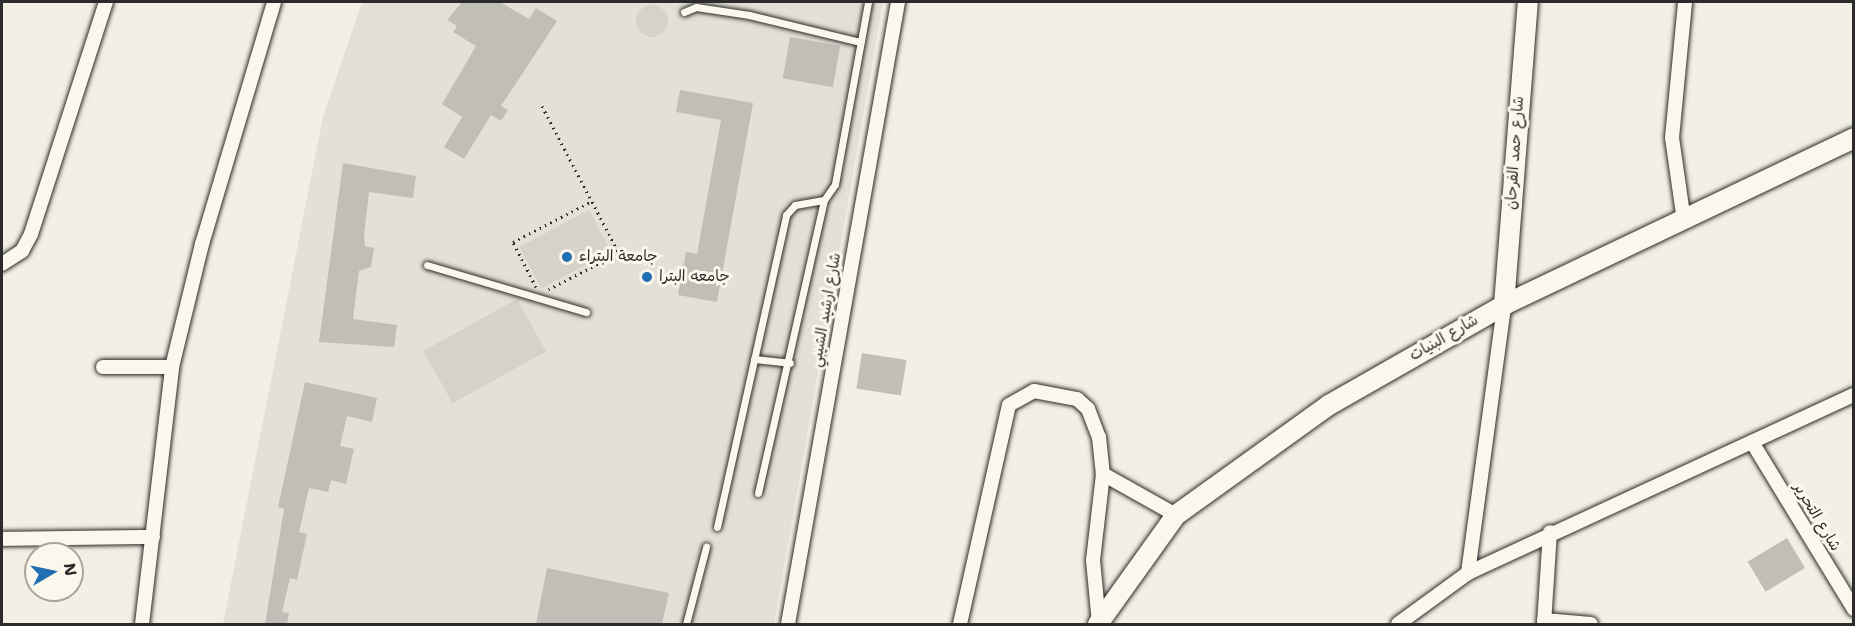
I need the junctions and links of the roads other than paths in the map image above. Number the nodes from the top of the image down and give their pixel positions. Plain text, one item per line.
1 (106, 2) edge
2 (274, 2) edge
3 (868, 2) edge
4 (898, 2) edge
5 (1528, 2) edge
6 (1685, 2) edge
7 (684, 12) dead end
8 (861, 42) junction
9 (1854, 138) edge
10 (824, 200) junction
11 (1684, 221) junction
12 (2, 264) edge
13 (427, 265) dead end
14 (1504, 305) junction
15 (586, 312) dead end
16 (754, 359) junction
17 (790, 363) junction
18 (103, 367) dead end
19 (172, 367) junction
20 (1854, 395) edge
21 (1752, 442) junction
22 (1103, 474) junction
23 (758, 493) dead end
24 (1176, 515) junction
25 (717, 527) dead end
26 (1550, 532) junction
27 (153, 537) junction
28 (2, 539) edge
29 (706, 547) dead end
30 (1468, 573) junction
31 (1854, 609) edge
32 (1544, 622) edge
33 (142, 624) edge
34 (686, 624) edge
35 (788, 624) edge
36 (960, 624) edge
37 (1098, 624) edge
38 (1398, 624) edge
39 (1591, 624) edge

1 - 12 street
2 - 19 street
3 - 8 lane
4 - 35 street, شارع ارشيد الشيبي
5 - 14 main road, شارع حمد الفرحان
6 - 11 street
7 - 8 lane
8 - 10 lane
9 - 11 main road, شارع البنيات
10 - 16 lane
10 - 17 lane
11 - 14 main road, شارع البنيات
13 - 15 lane
14 - 24 main road, شارع البنيات
14 - 30 street
16 - 17 lane
16 - 25 lane
17 - 23 lane
18 - 19 street
19 - 27 street
20 - 21 street
21 - 26 street
21 - 31 street, شارع التحرير
22 - 24 street
22 - 36 street
22 - 37 street
24 - 37 main road, شارع البنيات
26 - 30 street
26 - 32 street
27 - 28 street
27 - 33 street
29 - 34 lane
30 - 38 street
32 - 39 street

